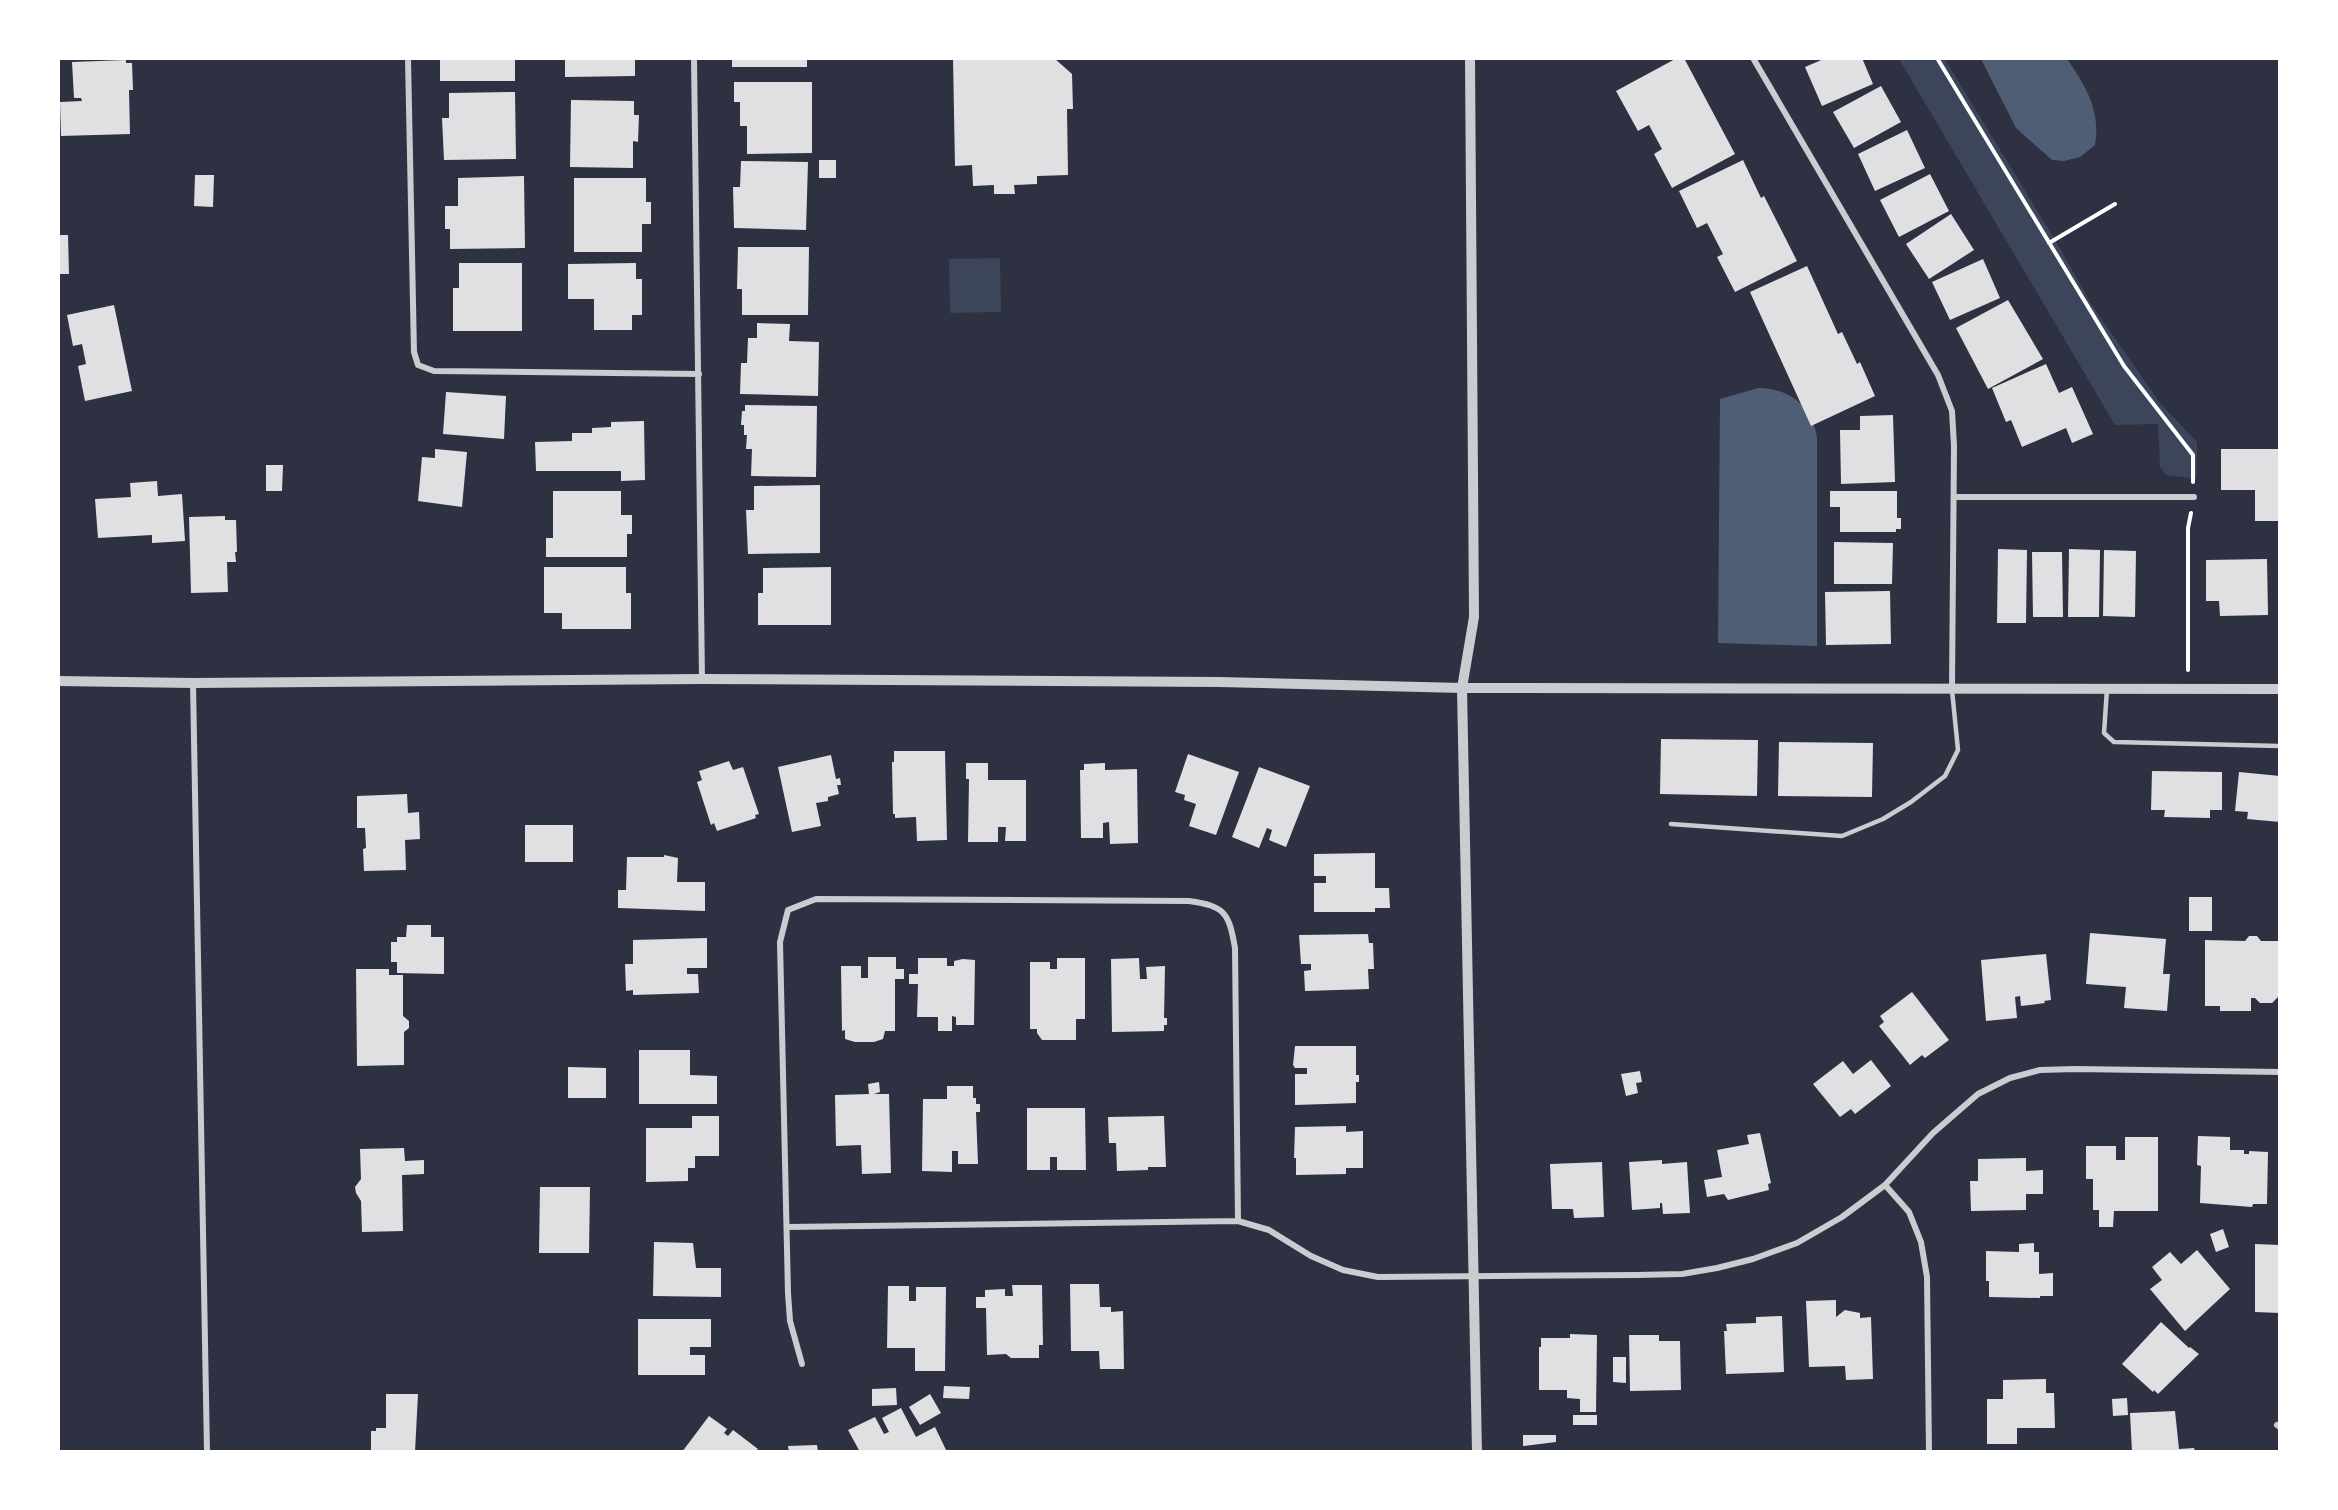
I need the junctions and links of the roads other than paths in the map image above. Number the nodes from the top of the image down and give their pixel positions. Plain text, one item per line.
1 (408, 58) edge
2 (694, 58) edge
3 (1470, 58) edge
4 (1753, 58) edge
5 (699, 374) junction
6 (1954, 497) junction
7 (2194, 497) road end
8 (702, 679) junction
9 (58, 681) edge
10 (193, 683) junction
11 (1462, 688) junction
12 (1952, 688) junction
13 (2107, 688) junction
14 (2280, 690) edge
15 (2280, 746) edge
16 (1671, 824) dead end
17 (2280, 1072) edge
18 (1886, 1185) junction
19 (1239, 1221) junction
20 (787, 1227) junction
21 (1474, 1276) junction
22 (802, 1364) dead end
23 (207, 1452) edge
24 (1477, 1452) edge
25 (1929, 1452) edge

1 - 5 street
2 - 5 street
3 - 11 street
4 - 6 street
5 - 8 street
6 - 7 street
6 - 12 street
8 - 10 street
8 - 11 street
9 - 10 street
10 - 23 street
11 - 12 street
11 - 21 street
12 - 13 street
12 - 16 lane
13 - 14 street
13 - 15 lane
17 - 18 street
18 - 21 street
18 - 25 street
19 - 20 street
19 - 20 street
19 - 21 street
20 - 22 street
21 - 24 street

